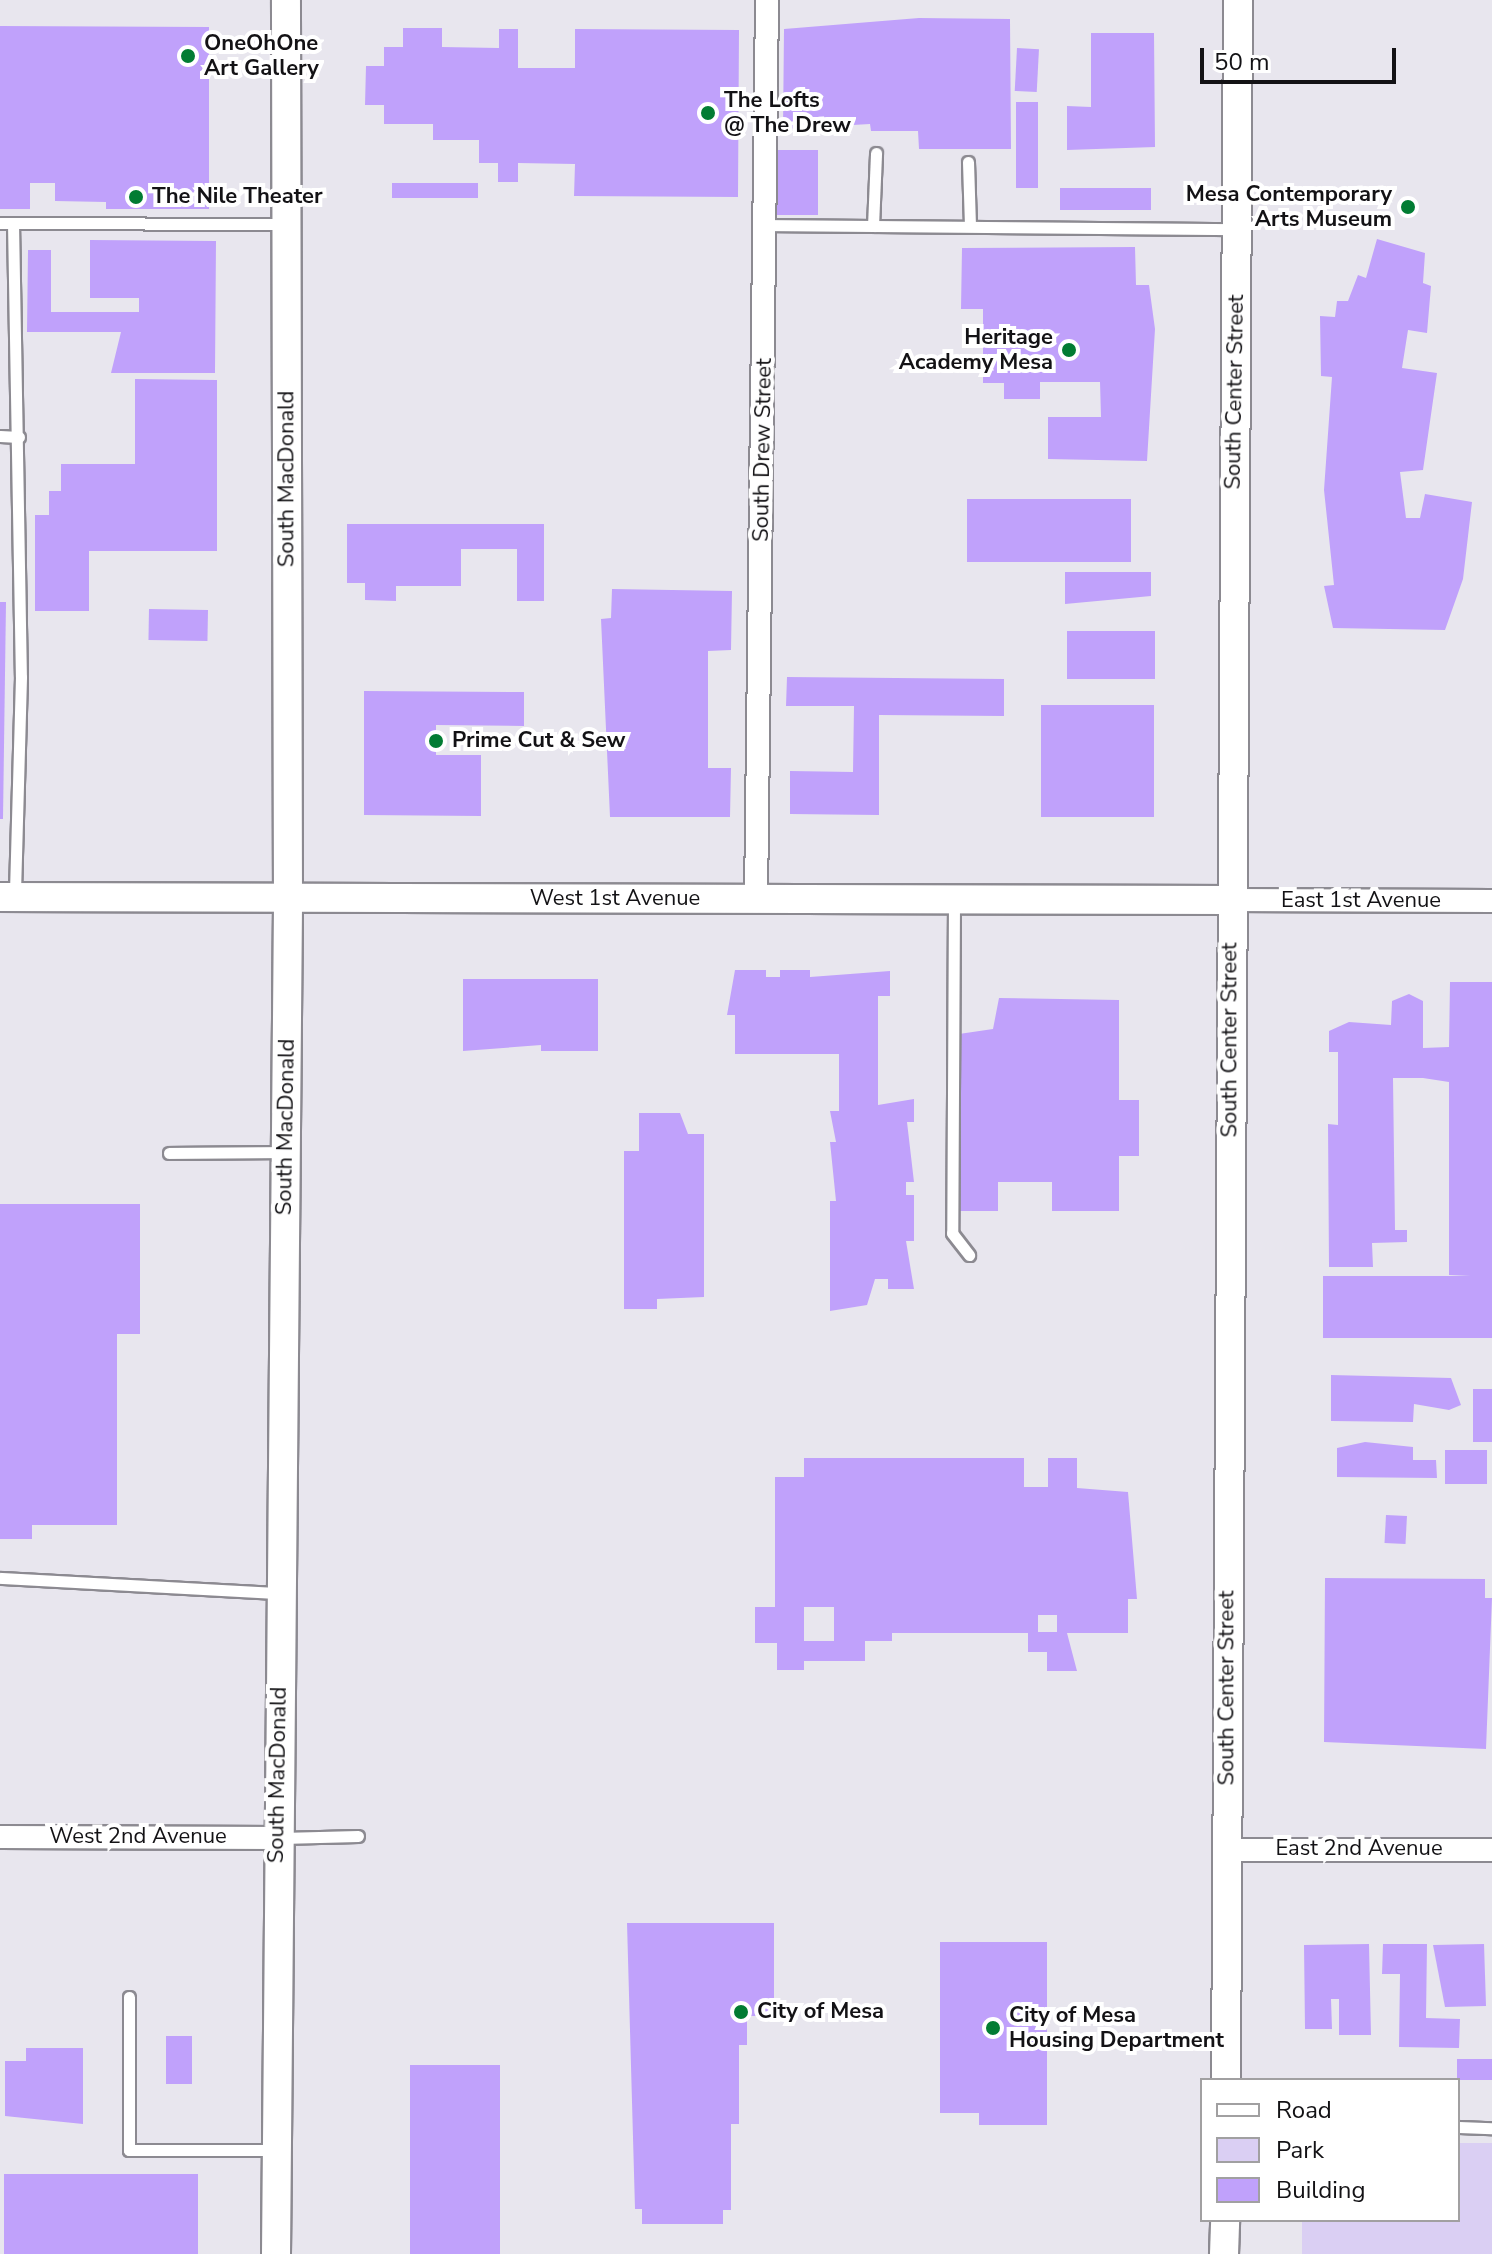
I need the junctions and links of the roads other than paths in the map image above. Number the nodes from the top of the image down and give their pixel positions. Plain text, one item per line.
1 (286, 0) edge
2 (767, 0) edge
3 (1238, 0) edge
4 (876, 153) dead end
5 (968, 162) dead end
6 (0, 223) edge
7 (13, 223) junction
8 (287, 224) junction
9 (765, 225) junction
10 (873, 226) junction
11 (970, 226) junction
12 (1236, 229) junction
13 (0, 436) edge
14 (19, 437) junction
15 (8, 897) edge
16 (288, 898) junction
17 (756, 900) junction
18 (1231, 900) junction
19 (954, 901) junction
20 (1492, 901) edge
21 (285, 1152) junction
22 (169, 1153) dead end
23 (969, 1255) dead end
24 (0, 1578) edge
25 (280, 1593) junction
26 (358, 1836) dead end
27 (0, 1837) edge
28 (277, 1838) junction
29 (1227, 1850) junction
30 (1492, 1850) edge
31 (129, 1997) dead end
32 (1226, 2078) edge
33 (1460, 2127) edge
34 (1492, 2128) edge
35 (276, 2150) junction
36 (1225, 2222) edge
37 (276, 2254) edge
38 (1224, 2254) edge

1 - 8 street, South MacDonald
2 - 9 street, South Drew Street
3 - 12 street, South Center Street
4 - 10 lane
5 - 11 lane
6 - 7 lane
7 - 8 lane
7 - 14 lane
8 - 16 street, South MacDonald
9 - 10 lane
9 - 17 street, South Drew Street
10 - 11 lane
11 - 12 lane
12 - 18 street, South Center Street
13 - 14 lane
14 - 15 lane
15 - 16 street, West 1st Avenue
16 - 17 street, West 1st Avenue
16 - 21 street, South MacDonald
17 - 19 street, West 1st Avenue
18 - 19 street, West 1st Avenue
18 - 20 street, East 1st Avenue
18 - 29 street, South Center Street
19 - 23 lane
21 - 22 lane
21 - 25 street, South MacDonald
24 - 25 lane
25 - 28 street, South MacDonald
26 - 28 lane
27 - 28 street, West 2nd Avenue
28 - 35 street, South MacDonald
29 - 30 street, East 2nd Avenue
29 - 32 street, South Center Street
31 - 35 lane
33 - 34 lane
35 - 37 street, South MacDonald
36 - 38 street

